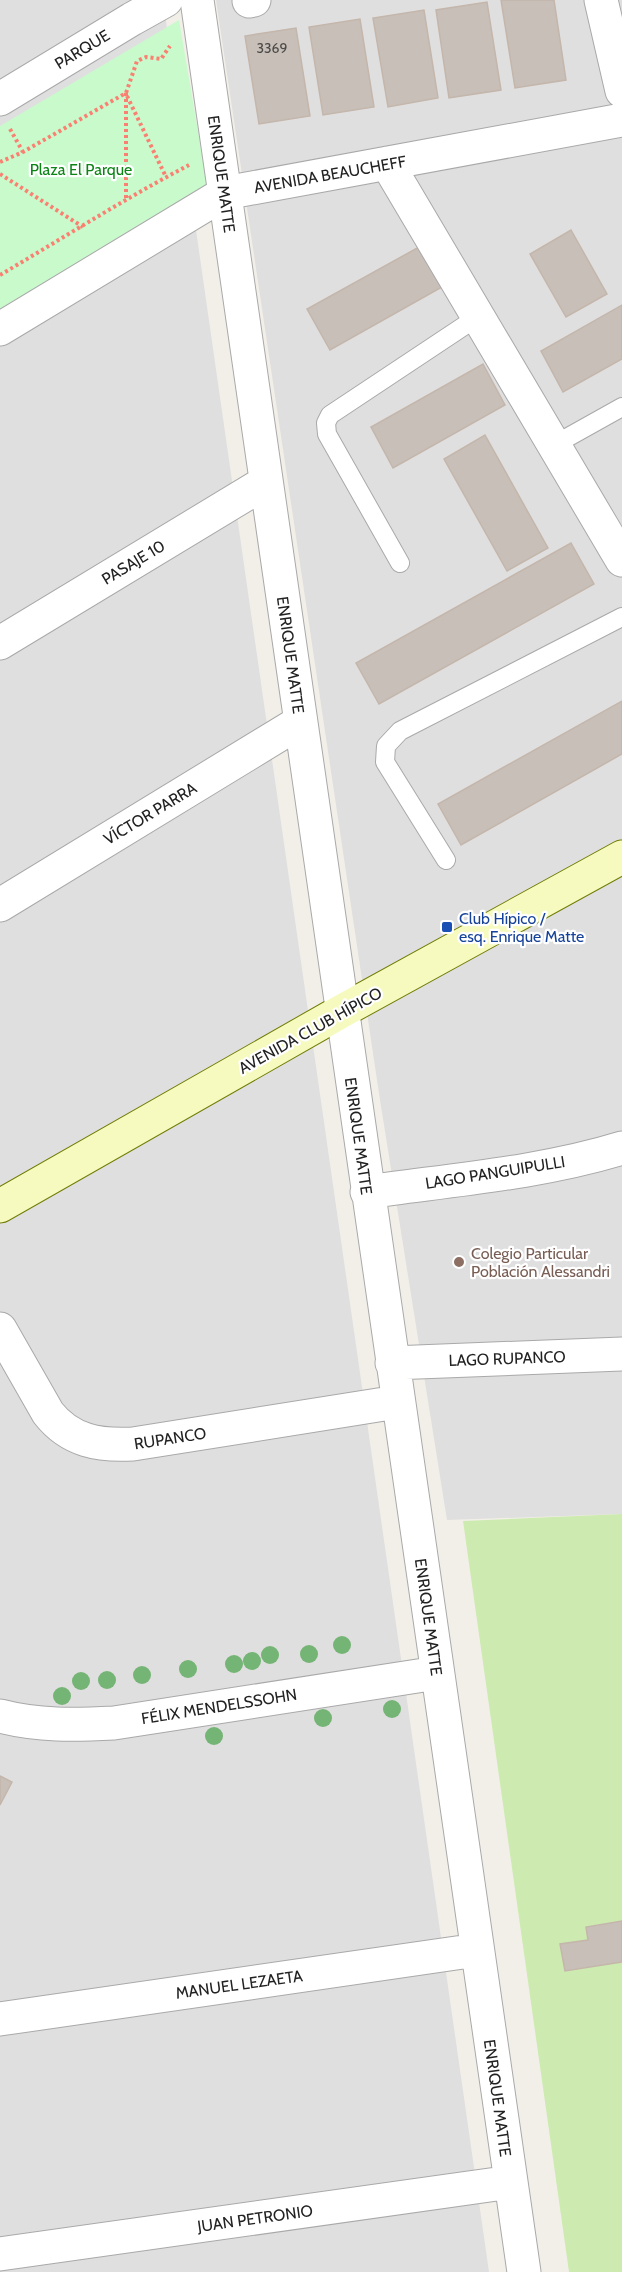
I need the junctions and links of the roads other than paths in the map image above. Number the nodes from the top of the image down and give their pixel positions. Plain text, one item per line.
1 (166, 0) edge
2 (601, 0) edge
3 (197, 3) edge
4 (622, 91) edge
5 (0, 99) edge
6 (622, 120) edge
7 (387, 163) junction
8 (225, 193) junction
9 (478, 316) junction
10 (0, 329) edge
11 (622, 407) edge
12 (554, 445) junction
13 (266, 482) junction
14 (622, 560) edge
15 (400, 563) dead end
16 (622, 617) edge
17 (0, 643) edge
18 (300, 722) junction
19 (622, 857) edge
20 (446, 860) dead end
21 (0, 905) edge
22 (342, 1011) junction
23 (622, 1148) edge
24 (367, 1192) junction
25 (0, 1206) edge
26 (0, 1329) edge
27 (622, 1354) edge
28 (392, 1363) junction
29 (398, 1402) junction
30 (437, 1672) junction
31 (0, 1716) edge
32 (477, 1950) junction
33 (0, 2019) edge
34 (511, 2182) junction
35 (0, 2254) edge
36 (524, 2272) edge

1 - 5 street, PARQUE
2 - 4 street
3 - 8 street, ENRIQUE MATTE
6 - 7 street, AVENIDA BEAUCHEFF
7 - 8 street, AVENIDA BEAUCHEFF
7 - 9 street
8 - 10 street, AVENIDA BEAUCHEFF
8 - 13 street, ENRIQUE MATTE
9 - 12 street
9 - 15 lane
11 - 12 lane
12 - 14 street
13 - 17 street, PASAJE 10
13 - 18 street, ENRIQUE MATTE
16 - 20 lane
18 - 21 street, VÍCTOR PARRA
18 - 22 street, ENRIQUE MATTE
19 - 22 main road, AVENIDA CLUB HÍPICO
22 - 24 street, ENRIQUE MATTE
22 - 25 main road, AVENIDA CLUB HÍPICO
23 - 24 street, LAGO PANGUIPULLI
24 - 28 street, ENRIQUE MATTE
26 - 29 street, RUPANCO
27 - 28 street, LAGO RUPANCO
28 - 29 street, ENRIQUE MATTE
29 - 30 street, ENRIQUE MATTE
30 - 31 street, FÉLIX MENDELSSOHN
30 - 32 street, ENRIQUE MATTE
32 - 33 street, MANUEL LEZAETA
32 - 34 street, ENRIQUE MATTE
34 - 35 street, JUAN PETRONIO
34 - 36 street, ENRIQUE MATTE

